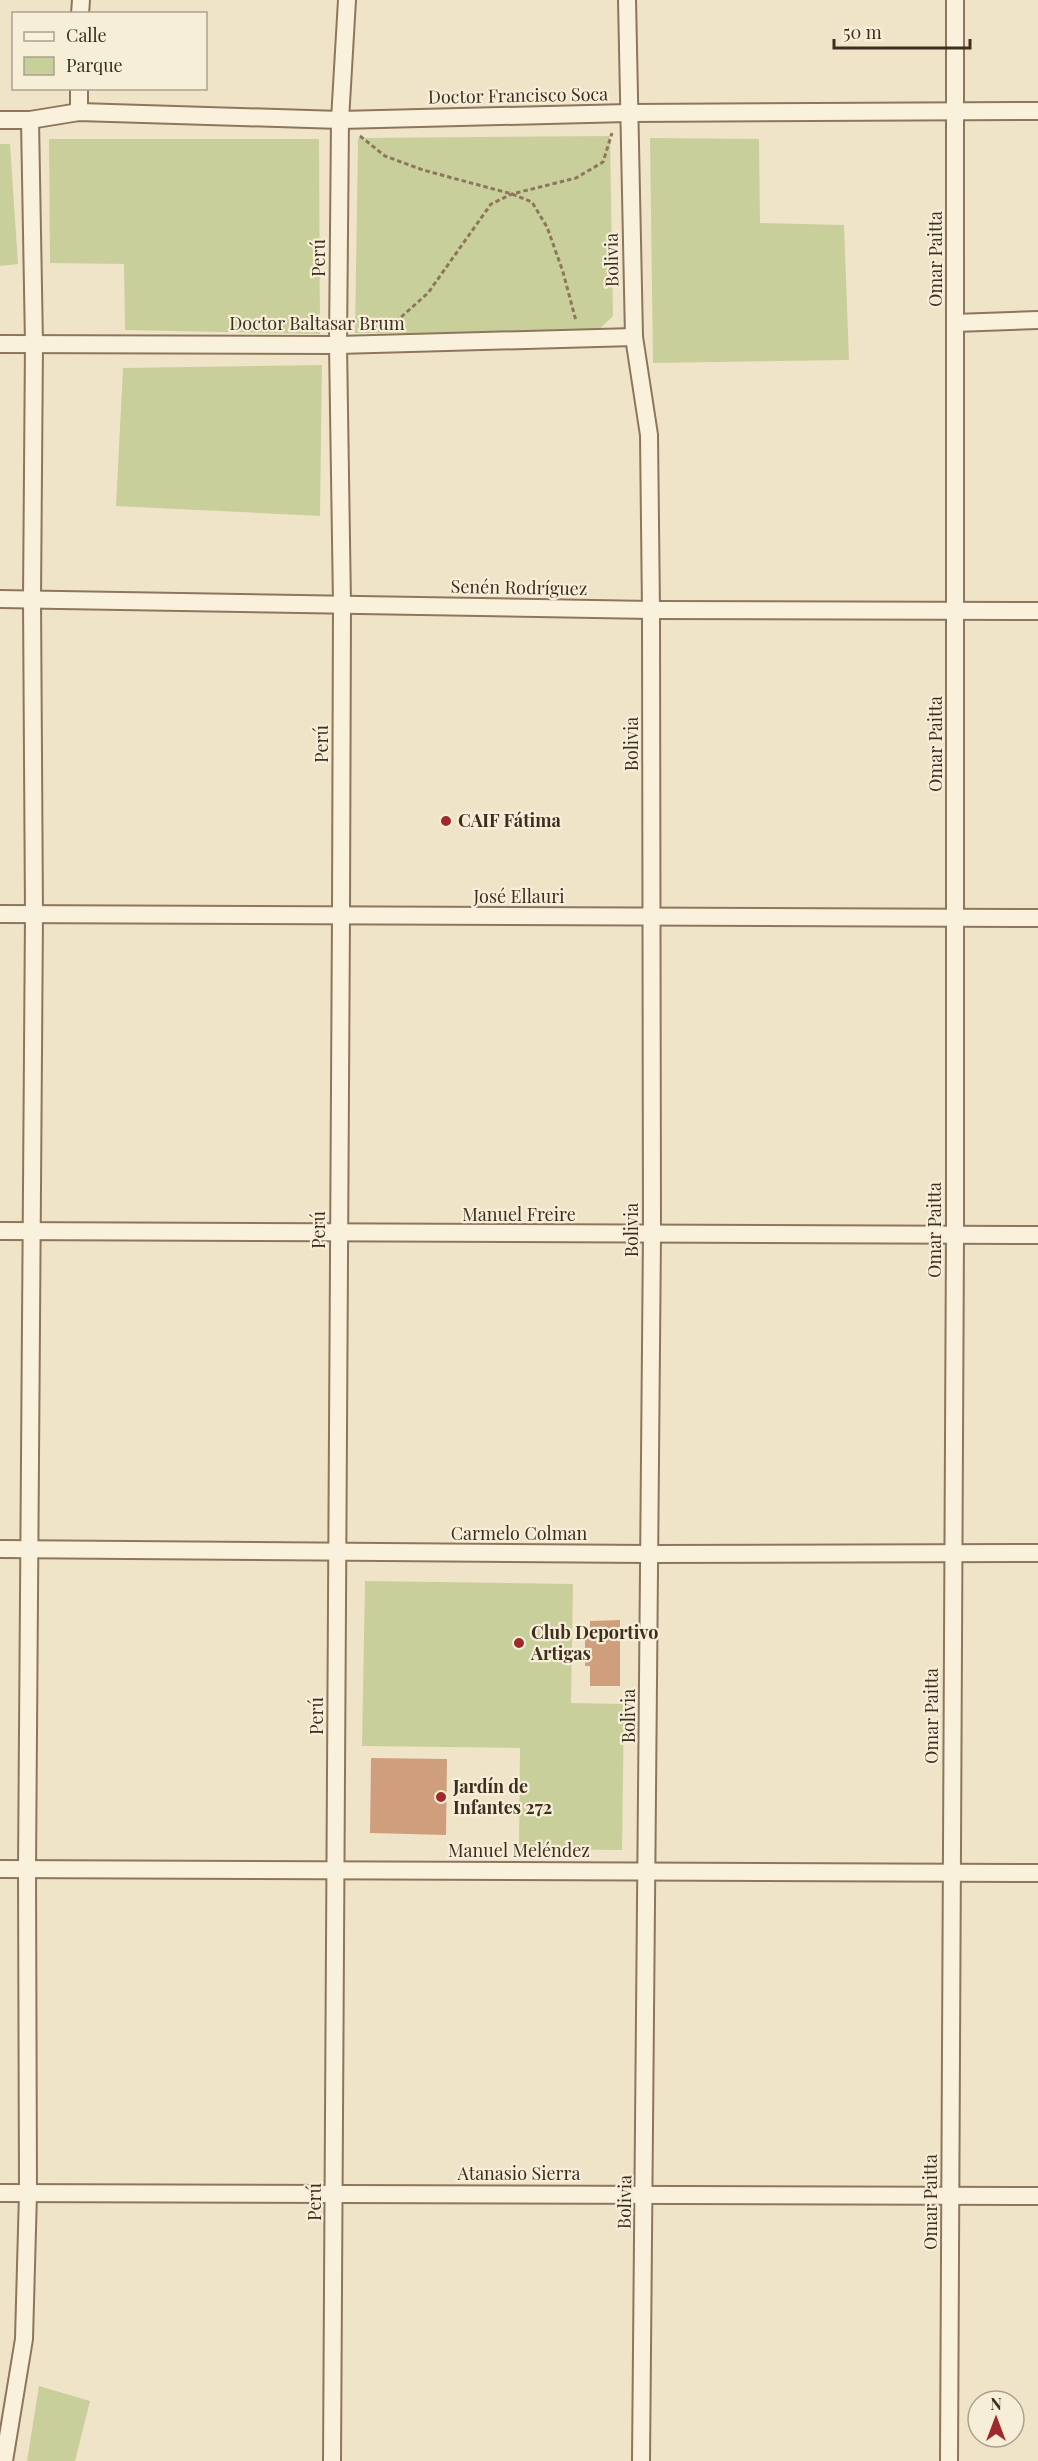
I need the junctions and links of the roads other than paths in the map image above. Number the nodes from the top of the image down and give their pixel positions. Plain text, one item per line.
1 (347, 0) edge
2 (627, 0) edge
3 (955, 0) edge
4 (79, 90) edge
5 (955, 111) junction
6 (1038, 111) edge
7 (79, 112) junction
8 (628, 112) junction
9 (0, 120) edge
10 (30, 120) junction
11 (340, 120) junction
12 (1038, 320) edge
13 (955, 323) junction
14 (634, 338) junction
15 (0, 344) edge
16 (34, 344) junction
17 (338, 345) junction
18 (0, 599) edge
19 (32, 599) junction
20 (342, 604) junction
21 (651, 610) junction
22 (956, 611) junction
23 (1038, 611) edge
24 (0, 914) edge
25 (34, 915) junction
26 (341, 916) junction
27 (652, 916) junction
28 (955, 916) junction
29 (1038, 918) edge
30 (0, 1231) edge
31 (32, 1232) junction
32 (339, 1234) junction
33 (652, 1235) junction
34 (955, 1235) junction
35 (1038, 1235) edge
36 (0, 1549) edge
37 (29, 1549) junction
38 (337, 1552) junction
39 (952, 1553) junction
40 (1038, 1553) edge
41 (648, 1554) junction
42 (0, 1869) edge
43 (27, 1869) junction
44 (337, 1870) junction
45 (648, 1870) junction
46 (950, 1872) junction
47 (1038, 1873) edge
48 (0, 2193) edge
49 (28, 2193) junction
50 (334, 2193) junction
51 (645, 2194) junction
52 (950, 2195) junction
53 (1038, 2196) edge
54 (4, 2461) edge
55 (332, 2461) edge
56 (641, 2461) edge
57 (949, 2461) edge

1 - 11 street, Perú
2 - 8 street, Bolivia
3 - 5 street, Omar Paitta
4 - 7 street
5 - 6 street, Doctor Francisco Soca
5 - 8 street, Doctor Francisco Soca
5 - 13 street, Omar Paitta
7 - 10 street, Doctor Francisco Soca
7 - 11 street, Doctor Francisco Soca
8 - 11 street, Doctor Francisco Soca
8 - 14 street, Bolivia
9 - 10 street, Doctor Francisco Soca
10 - 16 street
11 - 17 street, Perú
12 - 13 street
13 - 22 street, Omar Paitta
14 - 17 street, Doctor Baltasar Brum
14 - 21 street, Bolivia
15 - 16 street, Doctor Baltasar Brum
16 - 17 street, Doctor Baltasar Brum
16 - 19 street
17 - 20 street, Perú
18 - 19 street, Senén Rodríguez
19 - 20 street, Senén Rodríguez
19 - 25 street
20 - 21 street, Senén Rodríguez
20 - 26 street, Perú
21 - 22 street, Senén Rodríguez
21 - 27 street, Bolivia
22 - 23 street, Senén Rodríguez
22 - 28 street, Omar Paitta
24 - 25 street, José Ellauri
25 - 26 street, José Ellauri
25 - 31 street
26 - 27 street, José Ellauri
26 - 32 street, Perú
27 - 28 street, José Ellauri
27 - 33 street, Bolivia
28 - 29 street, José Ellauri
28 - 34 street, Omar Paitta
30 - 31 street, Manuel Freire
31 - 32 street, Manuel Freire
31 - 37 street
32 - 33 street, Manuel Freire
32 - 38 street, Perú
33 - 34 street, Manuel Freire
33 - 41 street, Bolivia
34 - 35 street, Manuel Freire
34 - 39 street, Omar Paitta
36 - 37 street, Carmelo Colman
37 - 38 street, Carmelo Colman
37 - 43 street
38 - 41 street, Carmelo Colman
38 - 44 street, Perú
39 - 40 street, Carmelo Colman
39 - 41 street, Carmelo Colman
39 - 46 street, Omar Paitta
41 - 45 street, Bolivia
42 - 43 street, Manuel Meléndez
43 - 44 street, Manuel Meléndez
43 - 49 street
44 - 45 street, Manuel Meléndez
44 - 50 street, Perú
45 - 46 street, Manuel Meléndez
45 - 51 street, Bolivia
46 - 47 street, Manuel Meléndez
46 - 52 street, Omar Paitta
48 - 49 street, Atanasio Sierra
49 - 50 street, Atanasio Sierra
49 - 54 street
50 - 51 street, Atanasio Sierra
50 - 55 street, Perú
51 - 52 street, Atanasio Sierra
51 - 56 street, Bolivia
52 - 53 street, Atanasio Sierra
52 - 57 street, Omar Paitta

